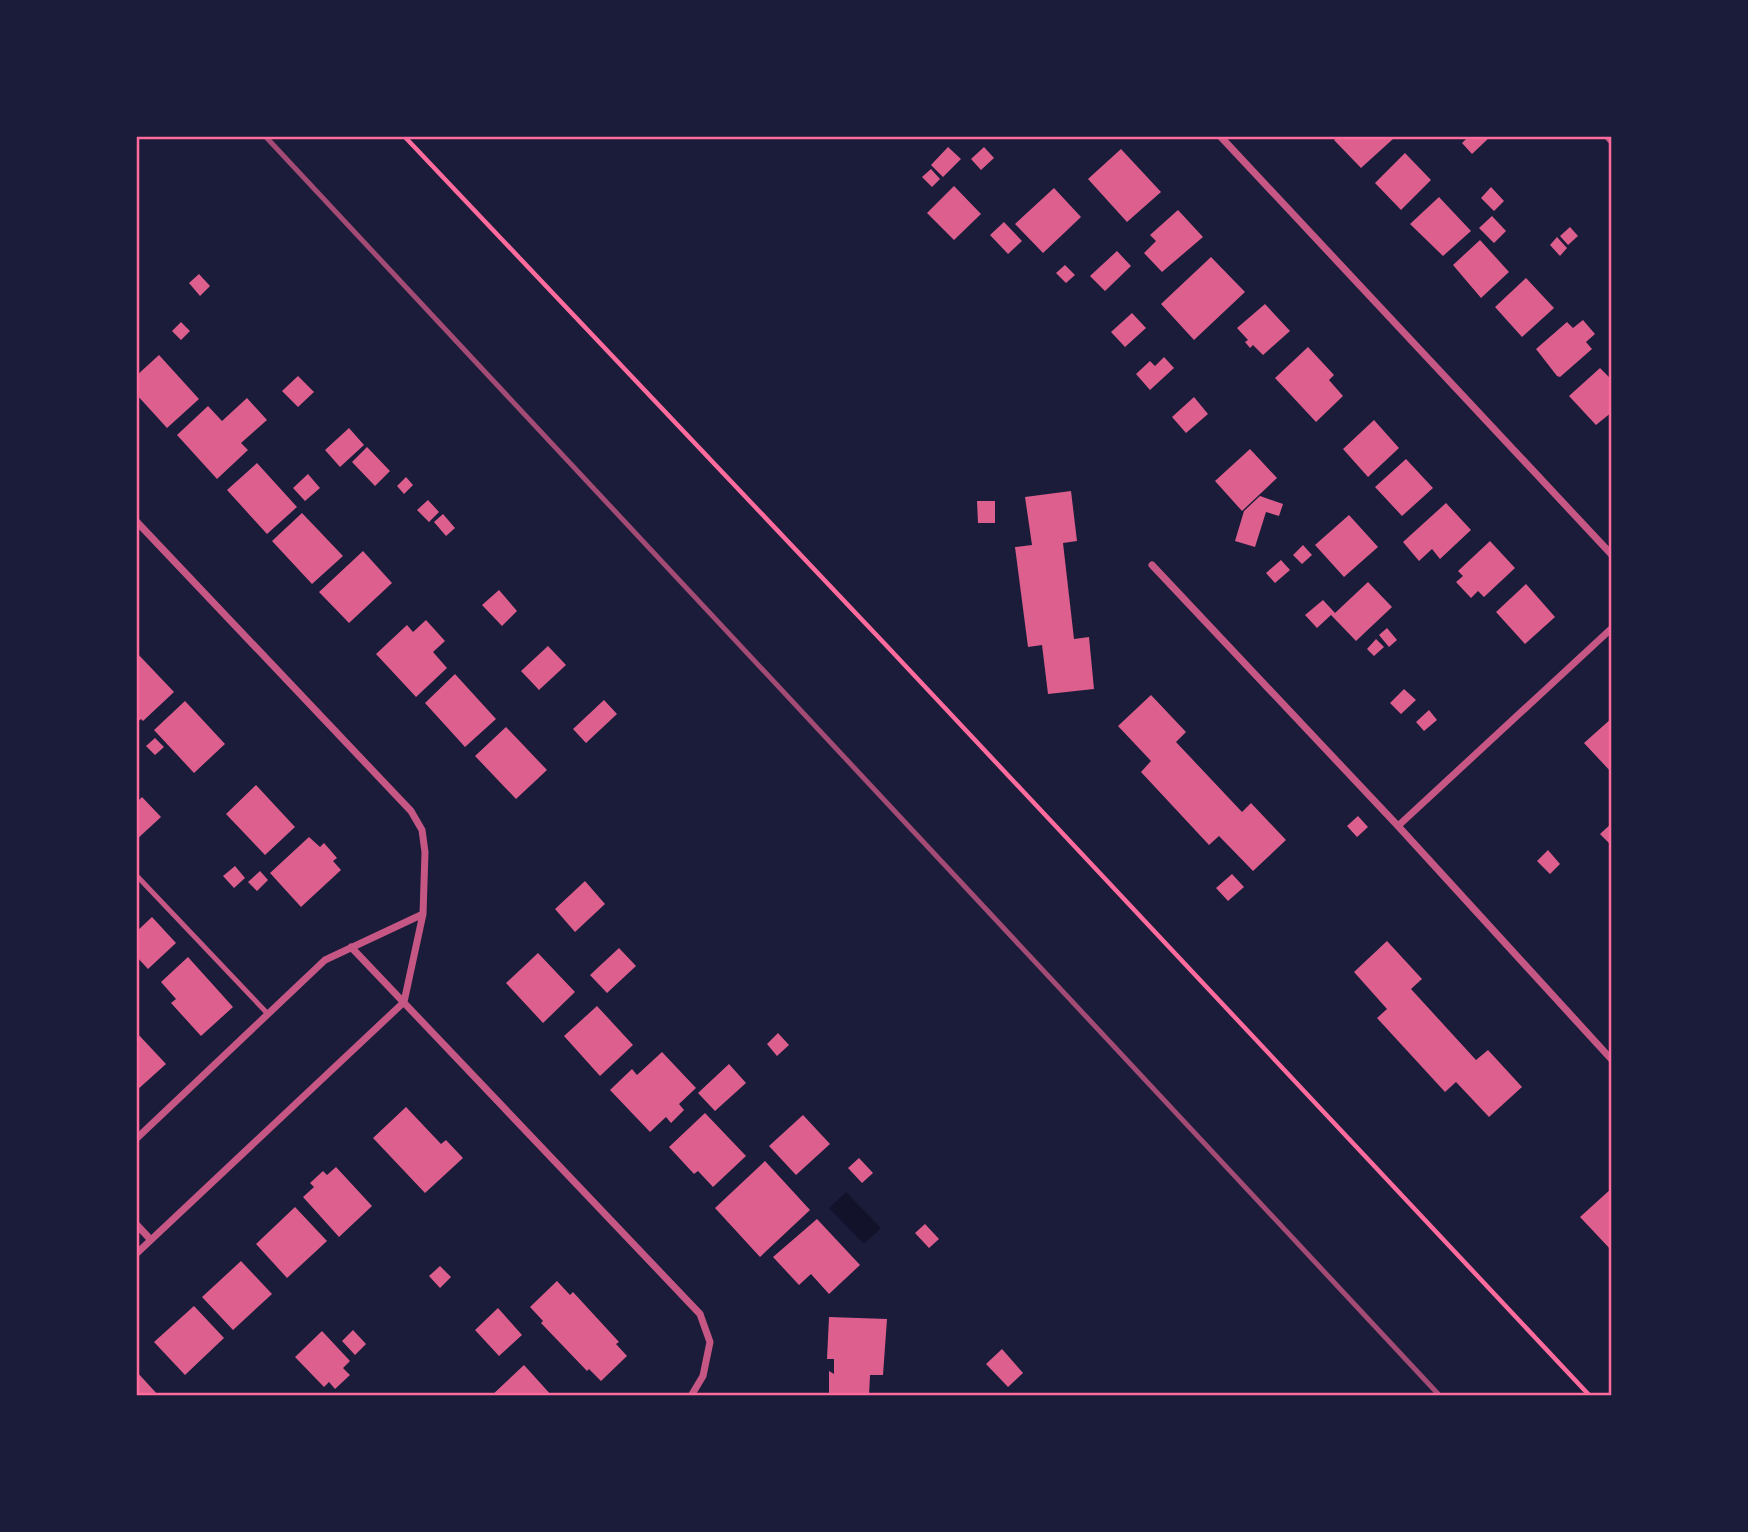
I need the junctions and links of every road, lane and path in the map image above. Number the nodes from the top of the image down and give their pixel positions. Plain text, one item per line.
1 (404, 136) edge
2 (1220, 136) edge
3 (1606, 136) edge
4 (1612, 143) edge
5 (136, 521) edge
6 (1612, 555) edge
7 (1152, 565) dead end
8 (1612, 628) edge
9 (1398, 826) junction
10 (136, 875) edge
11 (422, 914) junction
12 (351, 947) junction
13 (404, 1003) junction
14 (268, 1014) junction
15 (1612, 1060) edge
16 (136, 1139) edge
17 (136, 1224) edge
18 (151, 1240) junction
19 (136, 1254) edge
20 (691, 1395) edge
21 (1590, 1395) edge

1 - 21 path
2 - 6 street
3 - 4 lane
5 - 11 street
7 - 9 street
8 - 9 street
9 - 15 street
10 - 14 lane
11 - 12 street
11 - 13 street
12 - 13 street
12 - 14 street
13 - 18 street
13 - 20 street
14 - 16 street
17 - 18 street
18 - 19 street

